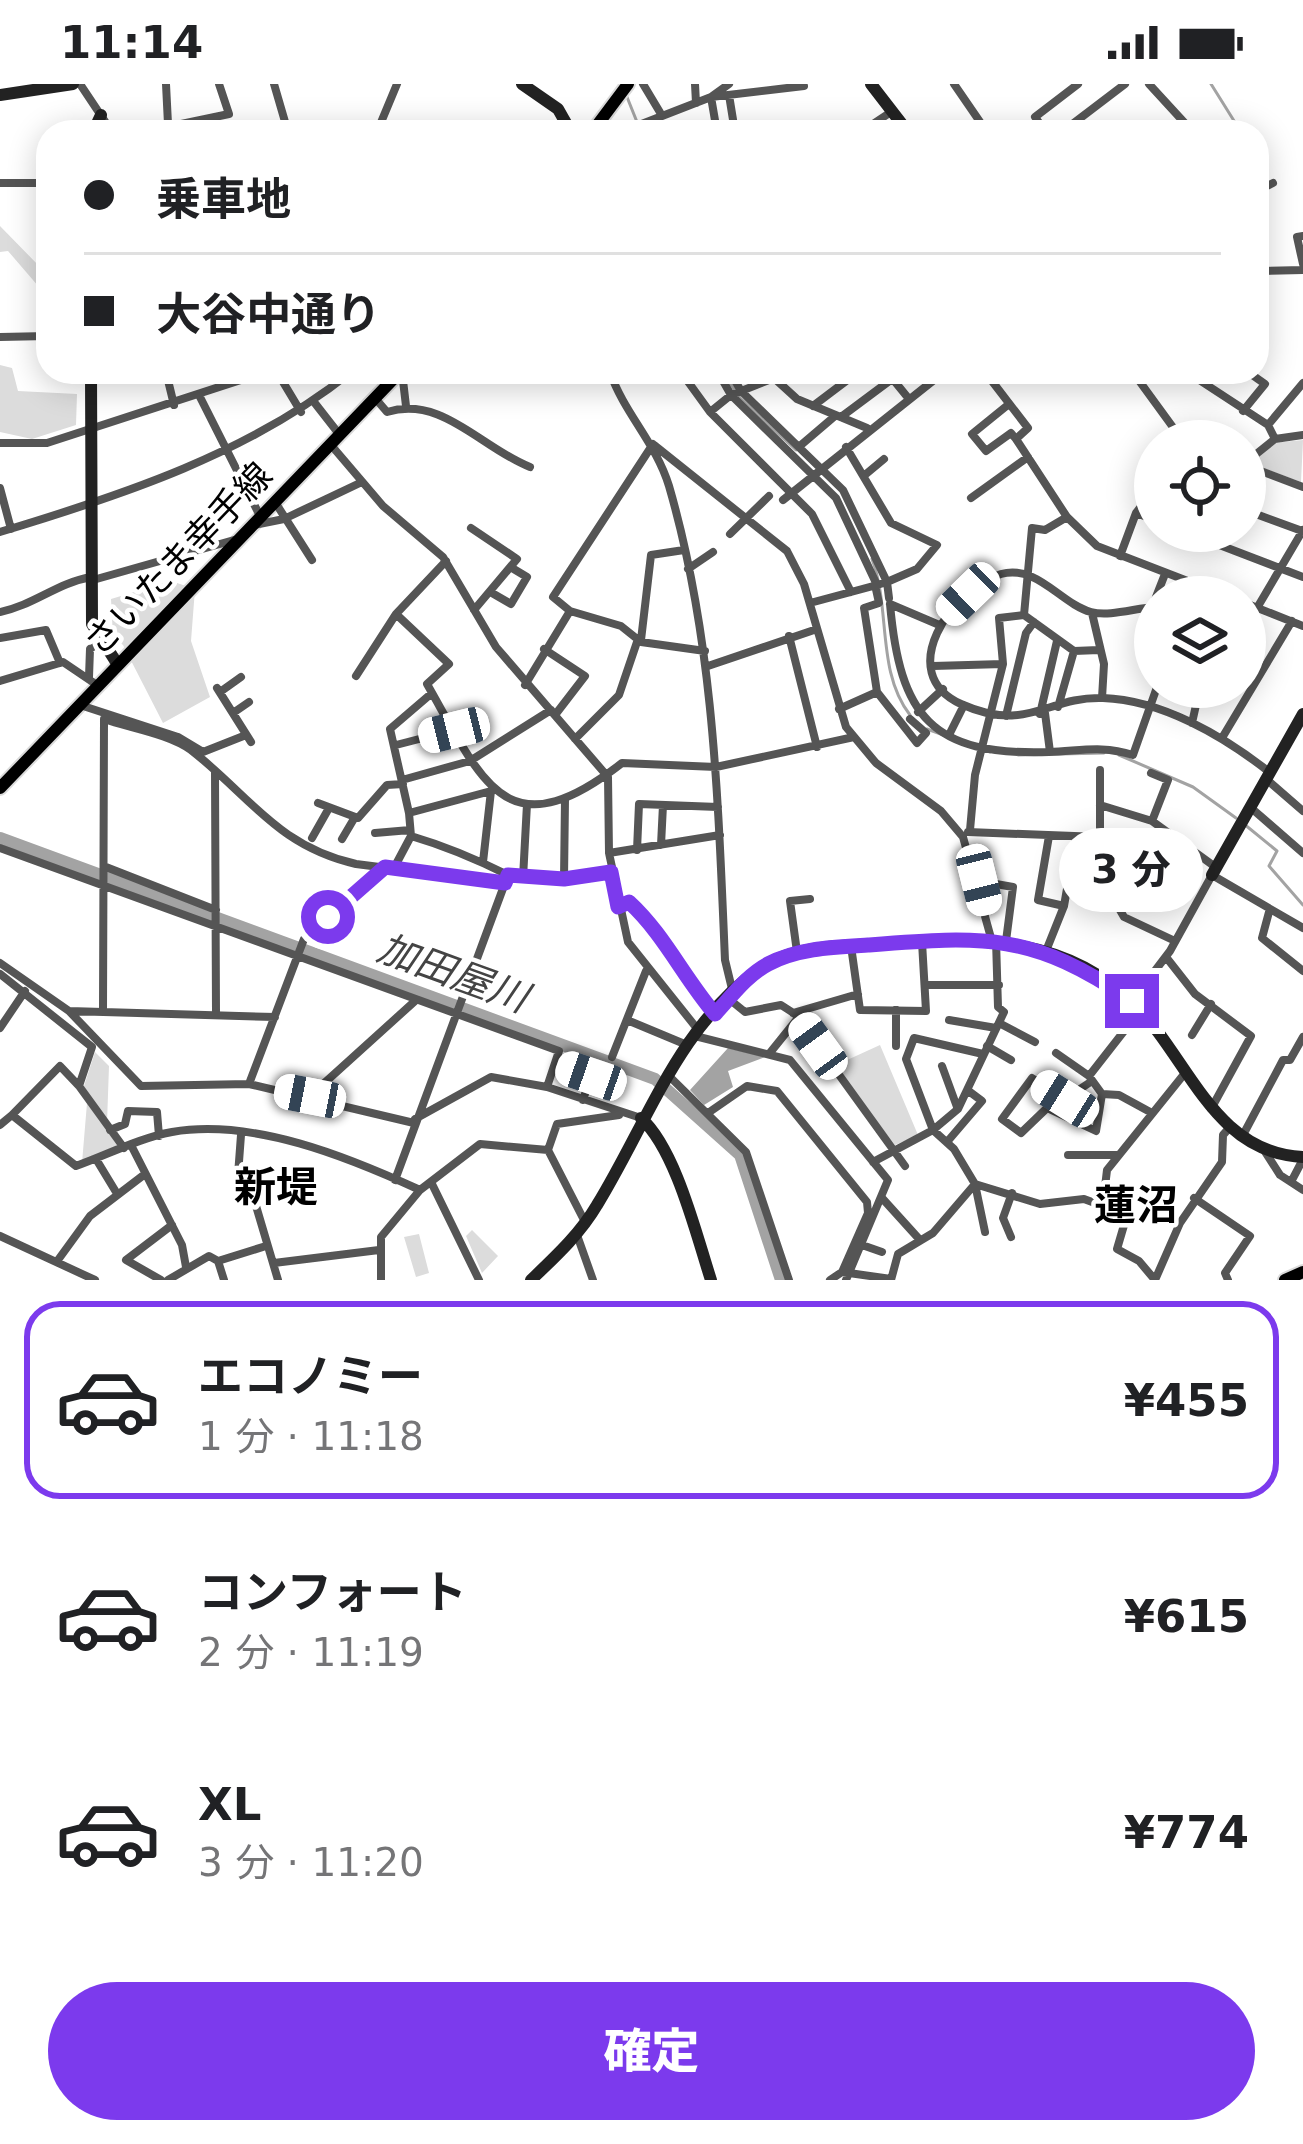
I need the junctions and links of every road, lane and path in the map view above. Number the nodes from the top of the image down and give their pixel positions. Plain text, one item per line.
1 (76, 84) edge
2 (166, 84) edge
3 (219, 84) edge
4 (274, 84) edge
5 (397, 84) edge
6 (521, 84) edge
7 (628, 84) edge
8 (644, 84) edge
9 (695, 84) edge
10 (872, 84) edge
11 (954, 84) edge
12 (1078, 84) edge
13 (1125, 84) edge
14 (1149, 84) edge
15 (804, 86) edge
16 (729, 90) edge
17 (0, 95) edge
18 (711, 98) junction
19 (696, 103) junction
20 (892, 111) junction
21 (661, 114) junction
22 (101, 115) junction
23 (99, 120) edge
24 (104, 120) edge
25 (168, 120) edge
26 (192, 120) edge
27 (284, 120) edge
28 (382, 120) edge
29 (564, 120) edge
30 (601, 120) edge
31 (649, 120) edge
32 (715, 120) edge
33 (733, 120) edge
34 (879, 120) edge
35 (899, 120) edge
36 (978, 120) edge
37 (1037, 120) edge
38 (1078, 120) edge
39 (1182, 120) edge
40 (0, 183) edge
41 (36, 183) edge
42 (1273, 183) dead end
43 (1269, 185) edge
44 (1303, 236) edge
45 (1303, 267) edge
46 (1269, 270) edge
47 (36, 336) edge
48 (0, 337) edge
49 (1303, 383) edge
50 (91, 384) edge
51 (169, 384) edge
52 (234, 384) edge
53 (284, 384) edge
54 (336, 384) edge
55 (389, 384) edge
56 (403, 384) edge
57 (617, 384) edge
58 (690, 384) edge
59 (728, 384) edge
60 (733, 384) edge
61 (754, 384) edge
62 (784, 384) edge
63 (842, 384) edge
64 (879, 384) edge
65 (896, 384) edge
66 (928, 384) edge
67 (994, 384) edge
68 (1141, 384) edge
69 (1202, 384) edge
70 (1265, 384) edge
71 (1205, 386) joint
72 (736, 393) junction
73 (200, 397) junction
74 (375, 398) junction
75 (909, 399) junction
76 (314, 402) junction
77 (1009, 404) junction
78 (174, 405) junction
79 (406, 406) junction
80 (813, 406) junction
81 (1243, 411) junction
82 (301, 412) junction
83 (710, 412) junction
84 (837, 417) junction
85 (1168, 420) edge
86 (1268, 425) junction
87 (867, 428) junction
88 (91, 431) junction
89 (1303, 435) edge
90 (335, 439) junction
91 (1016, 439) junction
92 (1275, 440) junction
93 (0, 442) edge
94 (653, 444) junction
95 (801, 446) junction
96 (223, 447) junction
97 (846, 447) junction
98 (1266, 447) edge
99 (1029, 457) junction
100 (884, 459) dead end
101 (530, 467) dead end
102 (819, 470) junction
103 (1266, 472) edge
104 (866, 474) junction
105 (362, 482) junction
106 (1303, 487) edge
107 (0, 488) edge
108 (793, 492) junction
109 (769, 496) dead end
110 (970, 498) dead end
111 (783, 500) dead end
112 (92, 502) junction
113 (275, 502) junction
114 (749, 516) junction
115 (1067, 517) junction
116 (1266, 517) edge
117 (1134, 518) edge
118 (284, 519) junction
119 (257, 521) junction
120 (471, 528) dead end
121 (11, 529) junction
122 (1302, 530) edge
123 (0, 532) edge
124 (730, 534) dead end
125 (242, 538) junction
126 (684, 550) junction
127 (713, 552) dead end
128 (1238, 552) edge
129 (1120, 556) junction
130 (312, 560) dead end
131 (446, 561) junction
132 (512, 568) junction
133 (1280, 568) junction
134 (688, 569) junction
135 (1028, 574) junction
136 (1166, 574) joint
137 (1171, 576) edge
138 (1303, 577) edge
139 (91, 579) junction
140 (880, 584) junction
141 (850, 592) junction
142 (1266, 592) edge
143 (491, 593) junction
144 (890, 602) junction
145 (810, 603) junction
146 (1134, 606) edge
147 (474, 610) junction
148 (570, 611) junction
149 (1266, 611) edge
150 (0, 612) edge
151 (1093, 613) junction
152 (395, 614) junction
153 (1024, 615) junction
154 (1292, 621) junction
155 (1034, 622) junction
156 (937, 624) junction
157 (1303, 626) edge
158 (817, 629) junction
159 (789, 636) junction
160 (0, 638) edge
161 (640, 640) junction
162 (1057, 641) junction
163 (98, 642) junction
164 (544, 649) junction
165 (1100, 650) junction
166 (705, 651) junction
167 (1074, 652) junction
168 (60, 663) junction
169 (1003, 664) junction
170 (118, 665) junction
171 (708, 665) junction
172 (932, 666) junction
173 (356, 676) dead end
174 (241, 677) dead end
175 (0, 681) edge
176 (93, 682) junction
177 (525, 686) junction
178 (944, 689) junction
179 (878, 692) junction
180 (432, 693) junction
181 (1102, 698) junction
182 (249, 702) dead end
183 (80, 705) junction
184 (964, 705) junction
185 (1058, 708) junction
186 (1195, 708) edge
187 (839, 709) junction
188 (1150, 709) junction
189 (233, 713) junction
190 (553, 713) junction
191 (992, 714) junction
192 (1042, 714) junction
193 (1303, 714) edge
194 (913, 716) junction
195 (1006, 716) junction
196 (1192, 724) junction
197 (901, 726) junction
198 (454, 730) junction
199 (949, 735) junction
200 (1290, 735) junction
201 (854, 737) junction
202 (1222, 737) junction
203 (575, 739) junction
204 (178, 740) junction
205 (1303, 743) edge
206 (396, 745) junction
207 (817, 747) junction
208 (981, 751) junction
209 (1050, 752) junction
210 (470, 761) junction
211 (716, 767) junction
212 (1100, 770) dead end
213 (215, 772) junction
214 (1150, 773) dead end
215 (1266, 775) junction
216 (608, 777) junction
217 (402, 782) junction
218 (0, 788) edge
219 (491, 791) junction
220 (566, 799) junction
221 (318, 802) dead end
222 (527, 804) junction
223 (663, 805) junction
224 (1248, 805) junction
225 (1100, 806) junction
226 (718, 807) junction
227 (328, 808) junction
228 (1303, 811) edge
229 (409, 813) junction
230 (355, 817) junction
231 (1152, 821) junction
232 (374, 833) dead end
233 (410, 833) junction
234 (967, 834) junction
235 (720, 835) junction
236 (1049, 836) junction
237 (1076, 837) junction
238 (312, 838) dead end
239 (342, 838) dead end
240 (662, 845) junction
241 (0, 848) edge
242 (637, 850) junction
243 (609, 853) junction
244 (1303, 853) edge
245 (483, 862) junction
246 (389, 867) junction
247 (1213, 870) junction
248 (611, 872) junction
249 (105, 876) junction
250 (523, 878) junction
251 (506, 879) junction
252 (564, 879) junction
253 (979, 880) junction
254 (1068, 888) junction
255 (810, 899) dead end
256 (1064, 906) junction
257 (618, 907) junction
258 (217, 910) junction
259 (1269, 912) junction
260 (214, 926) junction
261 (1303, 928) edge
262 (998, 939) junction
263 (922, 941) junction
264 (1175, 941) junction
265 (851, 946) junction
266 (299, 951) junction
267 (1045, 952) junction
268 (797, 953) junction
269 (1166, 957) junction
270 (0, 963) edge
271 (646, 971) junction
272 (1303, 971) edge
273 (0, 974) edge
274 (925, 985) junction
275 (999, 985) junction
276 (25, 991) junction
277 (858, 994) junction
278 (731, 997) junction
279 (416, 1000) junction
280 (1210, 1004) junction
281 (1136, 1006) junction
282 (458, 1009) junction
283 (896, 1010) junction
284 (69, 1011) junction
285 (103, 1011) junction
286 (715, 1014) junction
287 (216, 1015) junction
288 (795, 1016) junction
289 (274, 1017) junction
290 (627, 1020) junction
291 (949, 1020) dead end
292 (998, 1026) junction
293 (0, 1027) edge
294 (1192, 1035) dead end
295 (1303, 1037) edge
296 (694, 1038) junction
297 (1035, 1042) dead end
298 (896, 1046) dead end
299 (986, 1050) junction
300 (1056, 1053) dead end
301 (769, 1054) junction
302 (612, 1058) dead end
303 (1011, 1060) dead end
304 (555, 1063) junction
305 (942, 1066) dead end
306 (1185, 1073) junction
307 (668, 1074) junction
308 (1089, 1079) junction
309 (249, 1084) junction
310 (79, 1086) junction
311 (547, 1087) junction
312 (970, 1092) junction
313 (1102, 1094) junction
314 (310, 1096) junction
315 (583, 1100) junction
316 (958, 1108) junction
317 (1211, 1109) junction
318 (708, 1113) junction
319 (1152, 1113) junction
320 (12, 1115) junction
321 (634, 1116) junction
322 (414, 1121) junction
323 (0, 1125) edge
324 (110, 1130) junction
325 (933, 1130) junction
326 (1236, 1131) junction
327 (159, 1136) junction
328 (241, 1136) junction
329 (946, 1142) junction
330 (894, 1146) junction
331 (128, 1147) junction
332 (548, 1150) junction
333 (1264, 1150) junction
334 (1068, 1155) dead end
335 (1119, 1155) junction
336 (1303, 1158) edge
337 (96, 1159) junction
338 (873, 1162) junction
339 (905, 1166) dead end
340 (146, 1173) junction
341 (395, 1180) junction
342 (1291, 1182) junction
343 (432, 1184) junction
344 (975, 1184) junction
345 (420, 1190) junction
346 (1303, 1190) edge
347 (116, 1192) junction
348 (1012, 1193) junction
349 (882, 1198) junction
350 (1194, 1198) junction
351 (1103, 1204) junction
352 (172, 1225) junction
353 (580, 1229) junction
354 (985, 1232) dead end
355 (0, 1236) edge
356 (1011, 1237) dead end
357 (920, 1240) junction
358 (862, 1245) junction
359 (266, 1246) junction
360 (379, 1250) junction
361 (882, 1252) dead end
362 (58, 1260) junction
363 (218, 1261) junction
364 (273, 1263) junction
365 (186, 1268) junction
366 (1303, 1272) edge
367 (846, 1275) edge
368 (95, 1280) edge
369 (165, 1280) edge
370 (224, 1280) edge
371 (278, 1280) edge
372 (381, 1280) edge
373 (479, 1280) edge
374 (531, 1280) edge
375 (593, 1280) edge
376 (711, 1280) edge
377 (788, 1280) edge
378 (830, 1280) edge
379 (891, 1280) edge
380 (1155, 1280) edge
381 (1228, 1280) edge
382 (1285, 1280) edge

1 - 17 street
1 - 22 street
2 - 25 street
3 - 26 street
4 - 27 street
5 - 28 street
6 - 29 street
7 - 30 main road
8 - 21 street
9 - 19 street
10 - 20 street
11 - 36 street
12 - 37 street
13 - 38 street
14 - 39 street
15 - 16 street
16 - 18 street
16 - 33 street
18 - 19 street
18 - 32 street
19 - 21 street
20 - 34 street
20 - 35 street
21 - 31 street
22 - 23 street
22 - 24 street
40 - 41 street
42 - 43 street
44 - 45 street
45 - 46 street
47 - 48 street
49 - 86 street
50 - 88 street
51 - 78 street
52 - 73 street
53 - 82 street
54 - 76 street
55 - 74 main road, さいたま幸手線
56 - 79 street
57 - 94 street
58 - 83 street
59 - 72 street
60 - 72 street
61 - 72 street
62 - 80 street
63 - 80 street
64 - 84 street
65 - 75 street
66 - 75 street
67 - 77 street
68 - 85 street
69 - 71 street
70 - 81 street
71 - 81 street
72 - 83 street
72 - 95 street
72 - 102 street
73 - 78 street
73 - 96 street
74 - 79 street
74 - 90 main road, さいたま幸手線
75 - 87 street
76 - 82 street
76 - 90 street
77 - 91 street
77 - 91 street
78 - 88 street
79 - 101 street
80 - 84 street
81 - 86 street
82 - 96 street
83 - 108 street
84 - 87 street
84 - 95 street
86 - 92 street
87 - 97 street
88 - 93 street
88 - 112 street
89 - 92 street
90 - 105 street
90 - 113 main road, さいたま幸手線
91 - 99 street
92 - 98 street
94 - 114 street
94 - 126 street
94 - 148 street
95 - 102 street
96 - 112 street
96 - 119 street
97 - 102 street
97 - 104 street
99 - 110 street
99 - 115 street
100 - 104 street
102 - 108 street
102 - 140 street
103 - 106 street
104 - 140 street
105 - 118 street
105 - 131 street
107 - 121 street
108 - 111 street
108 - 141 street
109 - 114 street
112 - 121 street
112 - 139 street
113 - 118 street
113 - 119 main road, さいたま幸手線
114 - 124 street
114 - 145 street
115 - 129 street
115 - 135 street
116 - 122 street
117 - 129 street
118 - 119 street
118 - 130 street
119 - 125 main road, さいたま幸手線
120 - 132 street
121 - 123 street
122 - 133 street
125 - 139 street
125 - 170 main road, さいたま幸手線
126 - 134 street
126 - 161 street
127 - 134 street
128 - 133 street
129 - 136 street
131 - 147 street
131 - 152 street
132 - 143 street
132 - 143 street
133 - 138 street
133 - 142 street
134 - 166 street
135 - 151 street
135 - 153 street
135 - 156 street
136 - 137 street
139 - 150 street
139 - 163 street
140 - 141 street
140 - 144 street
140 - 179 street
141 - 145 street
143 - 147 street
144 - 156 street
144 - 194 street
145 - 158 street
146 - 151 street
147 - 177 street
148 - 161 street
148 - 164 street
149 - 154 street
151 - 165 street
152 - 173 street
152 - 180 street
153 - 155 street
153 - 169 street
154 - 157 street
154 - 202 street
155 - 162 street
155 - 195 street
156 - 172 street
158 - 159 street
158 - 187 street
159 - 171 street
159 - 207 street
160 - 168 street
161 - 166 street
161 - 203 street
162 - 167 street
162 - 192 street
163 - 170 street
163 - 176 street
164 - 177 street
164 - 190 street
165 - 167 street
165 - 181 street
166 - 171 street
167 - 185 street
168 - 175 street
168 - 176 street
169 - 172 street
169 - 191 street
170 - 176 main road, さいたま幸手線
171 - 211 street
172 - 178 street
174 - 189 street
176 - 183 main road, さいたま幸手線
177 - 190 street
178 - 184 street
178 - 194 street
179 - 187 street
179 - 197 street
180 - 198 street
180 - 206 street
181 - 185 street
181 - 188 street
182 - 189 street
183 - 204 street
183 - 218 main road, さいたま幸手線
184 - 191 street
184 - 199 street
185 - 192 street
186 - 196 street
187 - 201 street
188 - 196 street
188 - 209 street
189 - 204 street
190 - 203 street
190 - 210 street
191 - 195 street
191 - 208 street
192 - 195 street
192 - 209 street
193 - 200 street
194 - 197 street
194 - 197 street
194 - 199 street
196 - 202 street
198 - 206 street
198 - 210 street
199 - 208 street
200 - 205 street
200 - 215 street
201 - 207 street
201 - 234 street
202 - 215 street
203 - 216 street
204 - 213 street
204 - 249 street
206 - 217 street
207 - 211 street
208 - 209 street
208 - 234 street
210 - 217 street
210 - 219 street
211 - 216 street
211 - 226 street
212 - 225 street
213 - 246 street
213 - 258 street
214 - 231 street
215 - 224 street
215 - 228 street
216 - 220 street
216 - 243 street
217 - 229 street
217 - 230 street
219 - 222 street
219 - 229 street
219 - 245 street
220 - 222 street
220 - 252 street
221 - 227 street
222 - 250 street
223 - 226 street
223 - 240 street
223 - 242 street
224 - 244 street
224 - 247 street
225 - 231 street
225 - 237 street
226 - 235 street
227 - 230 street
227 - 238 street
229 - 233 street
230 - 239 street
231 - 247 street
232 - 233 street
233 - 245 street
233 - 246 street
234 - 236 street
234 - 253 street
235 - 240 street
235 - 278 street
236 - 237 street
236 - 256 street
237 - 254 street
240 - 242 street
241 - 249 street
242 - 243 street
243 - 248 street
245 - 251 street
246 - 251 street
246 - 266 street
247 - 259 street
247 - 264 street
248 - 252 street
248 - 257 street
249 - 258 street
249 - 260 street
249 - 285 street
250 - 251 street
250 - 252 street
251 - 282 street
253 - 262 street
253 - 262 street
254 - 256 street
254 - 264 street
255 - 268 street
256 - 267 street
257 - 271 street
257 - 286 street
258 - 260 street
259 - 261 street
259 - 272 street
260 - 266 street
260 - 287 street
262 - 263 street
262 - 267 street
262 - 275 street
263 - 265 street
263 - 274 street
264 - 269 street
265 - 268 street
265 - 277 street
266 - 279 street
266 - 289 street
267 - 281 street
268 - 278 street
269 - 280 street
269 - 281 street
270 - 284 street
271 - 290 street
271 - 296 street
273 - 276 street
274 - 275 street
274 - 283 street
275 - 292 street
276 - 293 street
276 - 310 street
277 - 283 street
277 - 288 street
278 - 286 street
278 - 288 street
279 - 282 street
279 - 314 street
280 - 294 street
280 - 317 street
281 - 306 street
281 - 308 street
282 - 304 street
282 - 322 street
283 - 298 street
284 - 285 street
284 - 309 street
285 - 287 street
286 - 296 street
287 - 289 street
288 - 301 street
288 - 330 street
289 - 309 street
290 - 296 street
290 - 302 street
291 - 292 street
292 - 297 street
292 - 299 street
295 - 326 street
296 - 301 street
296 - 307 street
299 - 303 street
299 - 312 street
299 - 325 street
300 - 308 street
301 - 338 street
304 - 311 street
304 - 315 street
305 - 316 street
306 - 317 street
306 - 319 street
307 - 318 street
307 - 321 street
308 - 313 street
308 - 313 street
309 - 314 street
310 - 320 street
310 - 324 street
311 - 315 street
311 - 322 street
312 - 316 street
312 - 329 street
313 - 319 street
314 - 322 street
315 - 321 street
316 - 325 street
317 - 326 street
318 - 367 street
318 - 377 street
319 - 335 street
320 - 323 street
320 - 337 street
321 - 332 street
321 - 353 street
321 - 376 street
322 - 341 street
324 - 327 street
324 - 331 street
325 - 329 street
325 - 330 street
326 - 333 street
326 - 350 street
327 - 328 street
327 - 331 street
328 - 341 street
328 - 359 street
329 - 344 street
330 - 338 street
330 - 339 street
331 - 337 street
331 - 340 street
332 - 343 street
332 - 353 street
333 - 336 street
333 - 342 street
334 - 335 street
335 - 351 street
336 - 342 street
337 - 347 street
338 - 349 street
340 - 347 street
340 - 352 street
341 - 345 street
342 - 346 street
343 - 345 street
343 - 373 street
344 - 348 street
344 - 354 street
344 - 357 street
345 - 360 street
347 - 362 street
348 - 351 street
348 - 356 street
349 - 357 street
349 - 358 street
350 - 380 street
350 - 381 street
351 - 380 street
352 - 365 street
352 - 369 street
353 - 374 street
353 - 375 street
355 - 362 street
357 - 379 street
358 - 361 street
358 - 367 street
359 - 363 street
359 - 364 street
360 - 364 street
360 - 372 street
362 - 368 street
363 - 365 street
363 - 370 street
364 - 371 street
365 - 369 street
366 - 382 main road
367 - 378 street
367 - 379 street

